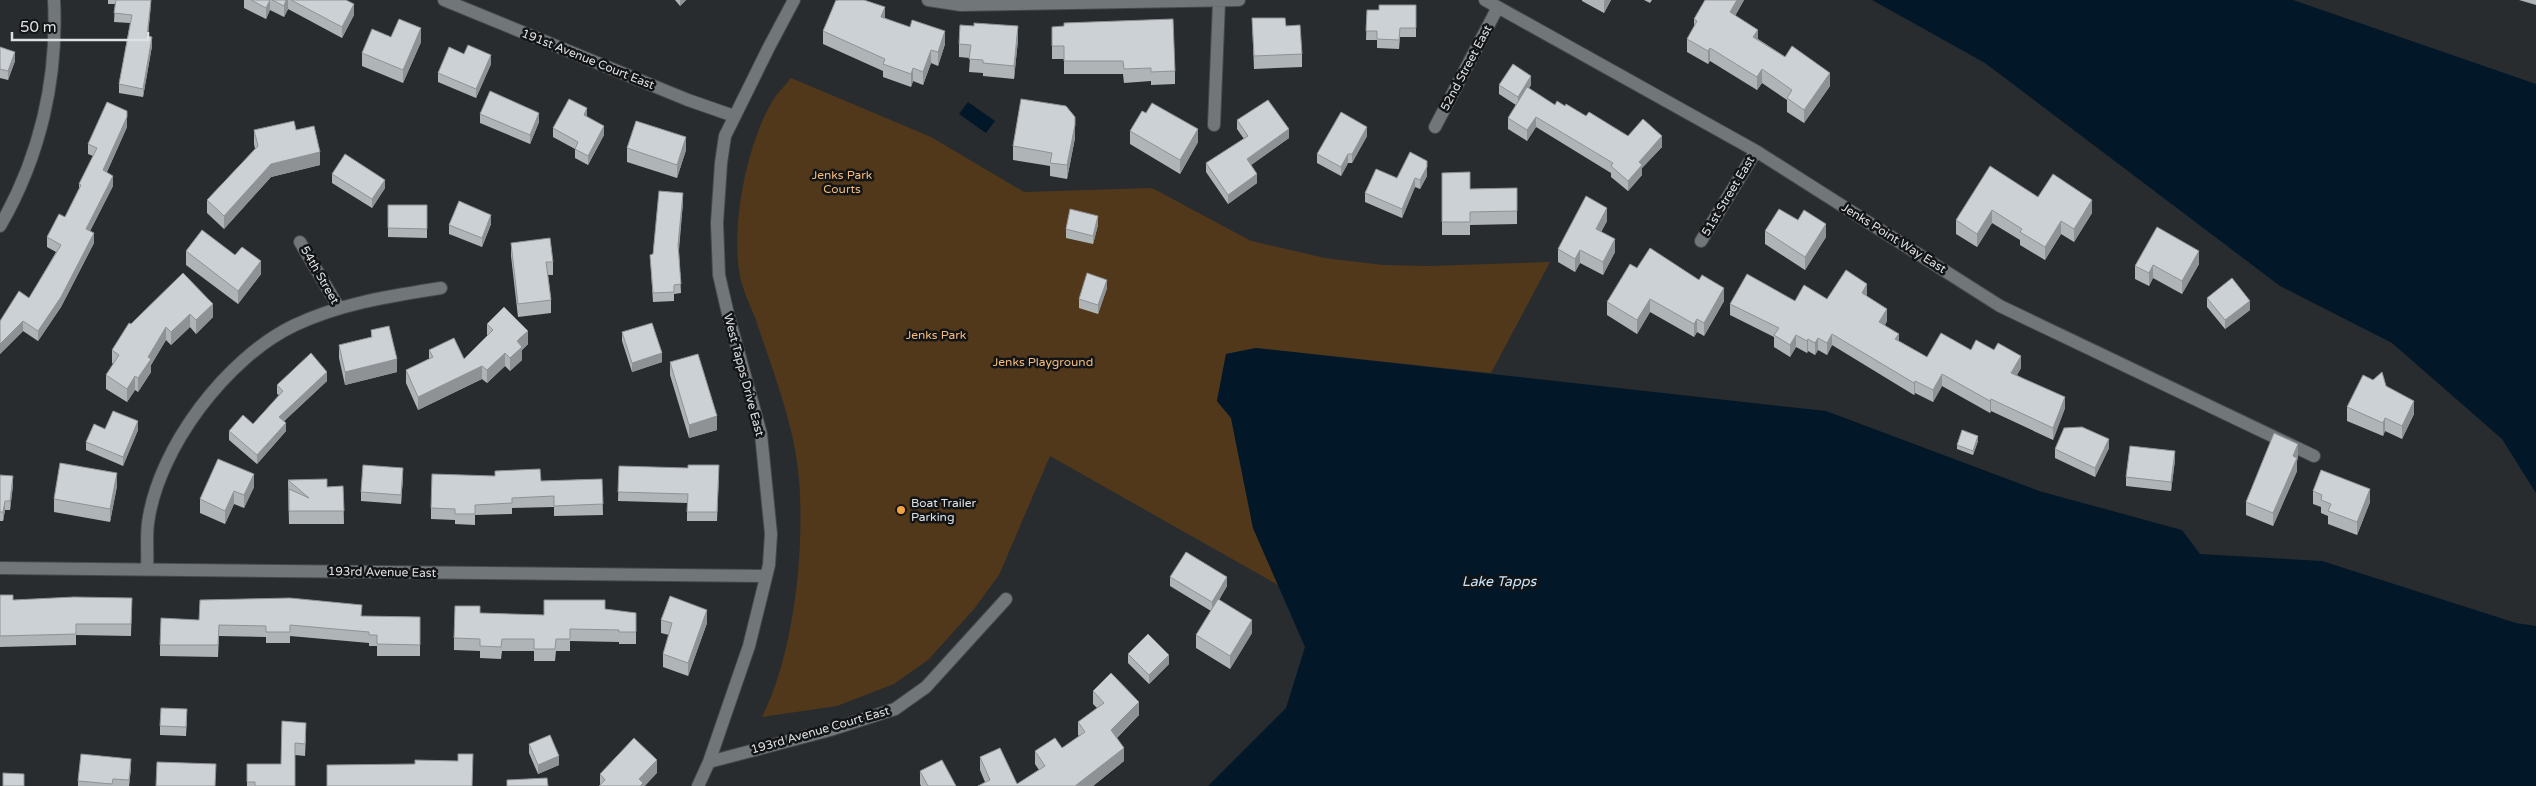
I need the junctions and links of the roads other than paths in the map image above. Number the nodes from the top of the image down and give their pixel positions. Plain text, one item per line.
1 (54, 0) edge
2 (444, 0) edge
3 (794, 0) edge
4 (928, 0) edge
5 (1239, 0) edge
6 (1485, 0) edge
7 (1219, 2) junction
8 (1497, 9) junction
9 (734, 116) junction
10 (1214, 124) dead end
11 (1435, 127) dead end
12 (1756, 151) junction
13 (4, 208) edge
14 (0, 226) edge
15 (1701, 241) dead end
16 (300, 242) dead end
17 (441, 288) dead end
18 (339, 308) junction
19 (2314, 456) dead end
20 (0, 568) edge
21 (148, 568) junction
22 (765, 576) junction
23 (1006, 599) dead end
24 (709, 762) junction
25 (698, 786) edge

1 - 13 street
2 - 9 street, 191st Avenue Court East
3 - 9 street, West Tapps Drive East
4 - 7 street
5 - 7 street
6 - 8 street, Jenks Point Way East
7 - 10 street
8 - 11 street, 52nd Street East
8 - 12 street, Jenks Point Way East
9 - 22 street, West Tapps Drive East
12 - 15 street, 51st Street East
12 - 19 street, Jenks Point Way East
13 - 14 street
16 - 18 street, 54th Street
17 - 18 street
18 - 21 street
20 - 21 street, 193rd Avenue East
21 - 22 street, 193rd Avenue East
22 - 24 street, West Tapps Drive East
23 - 24 street, 193rd Avenue Court East
24 - 25 street, West Tapps Drive East

